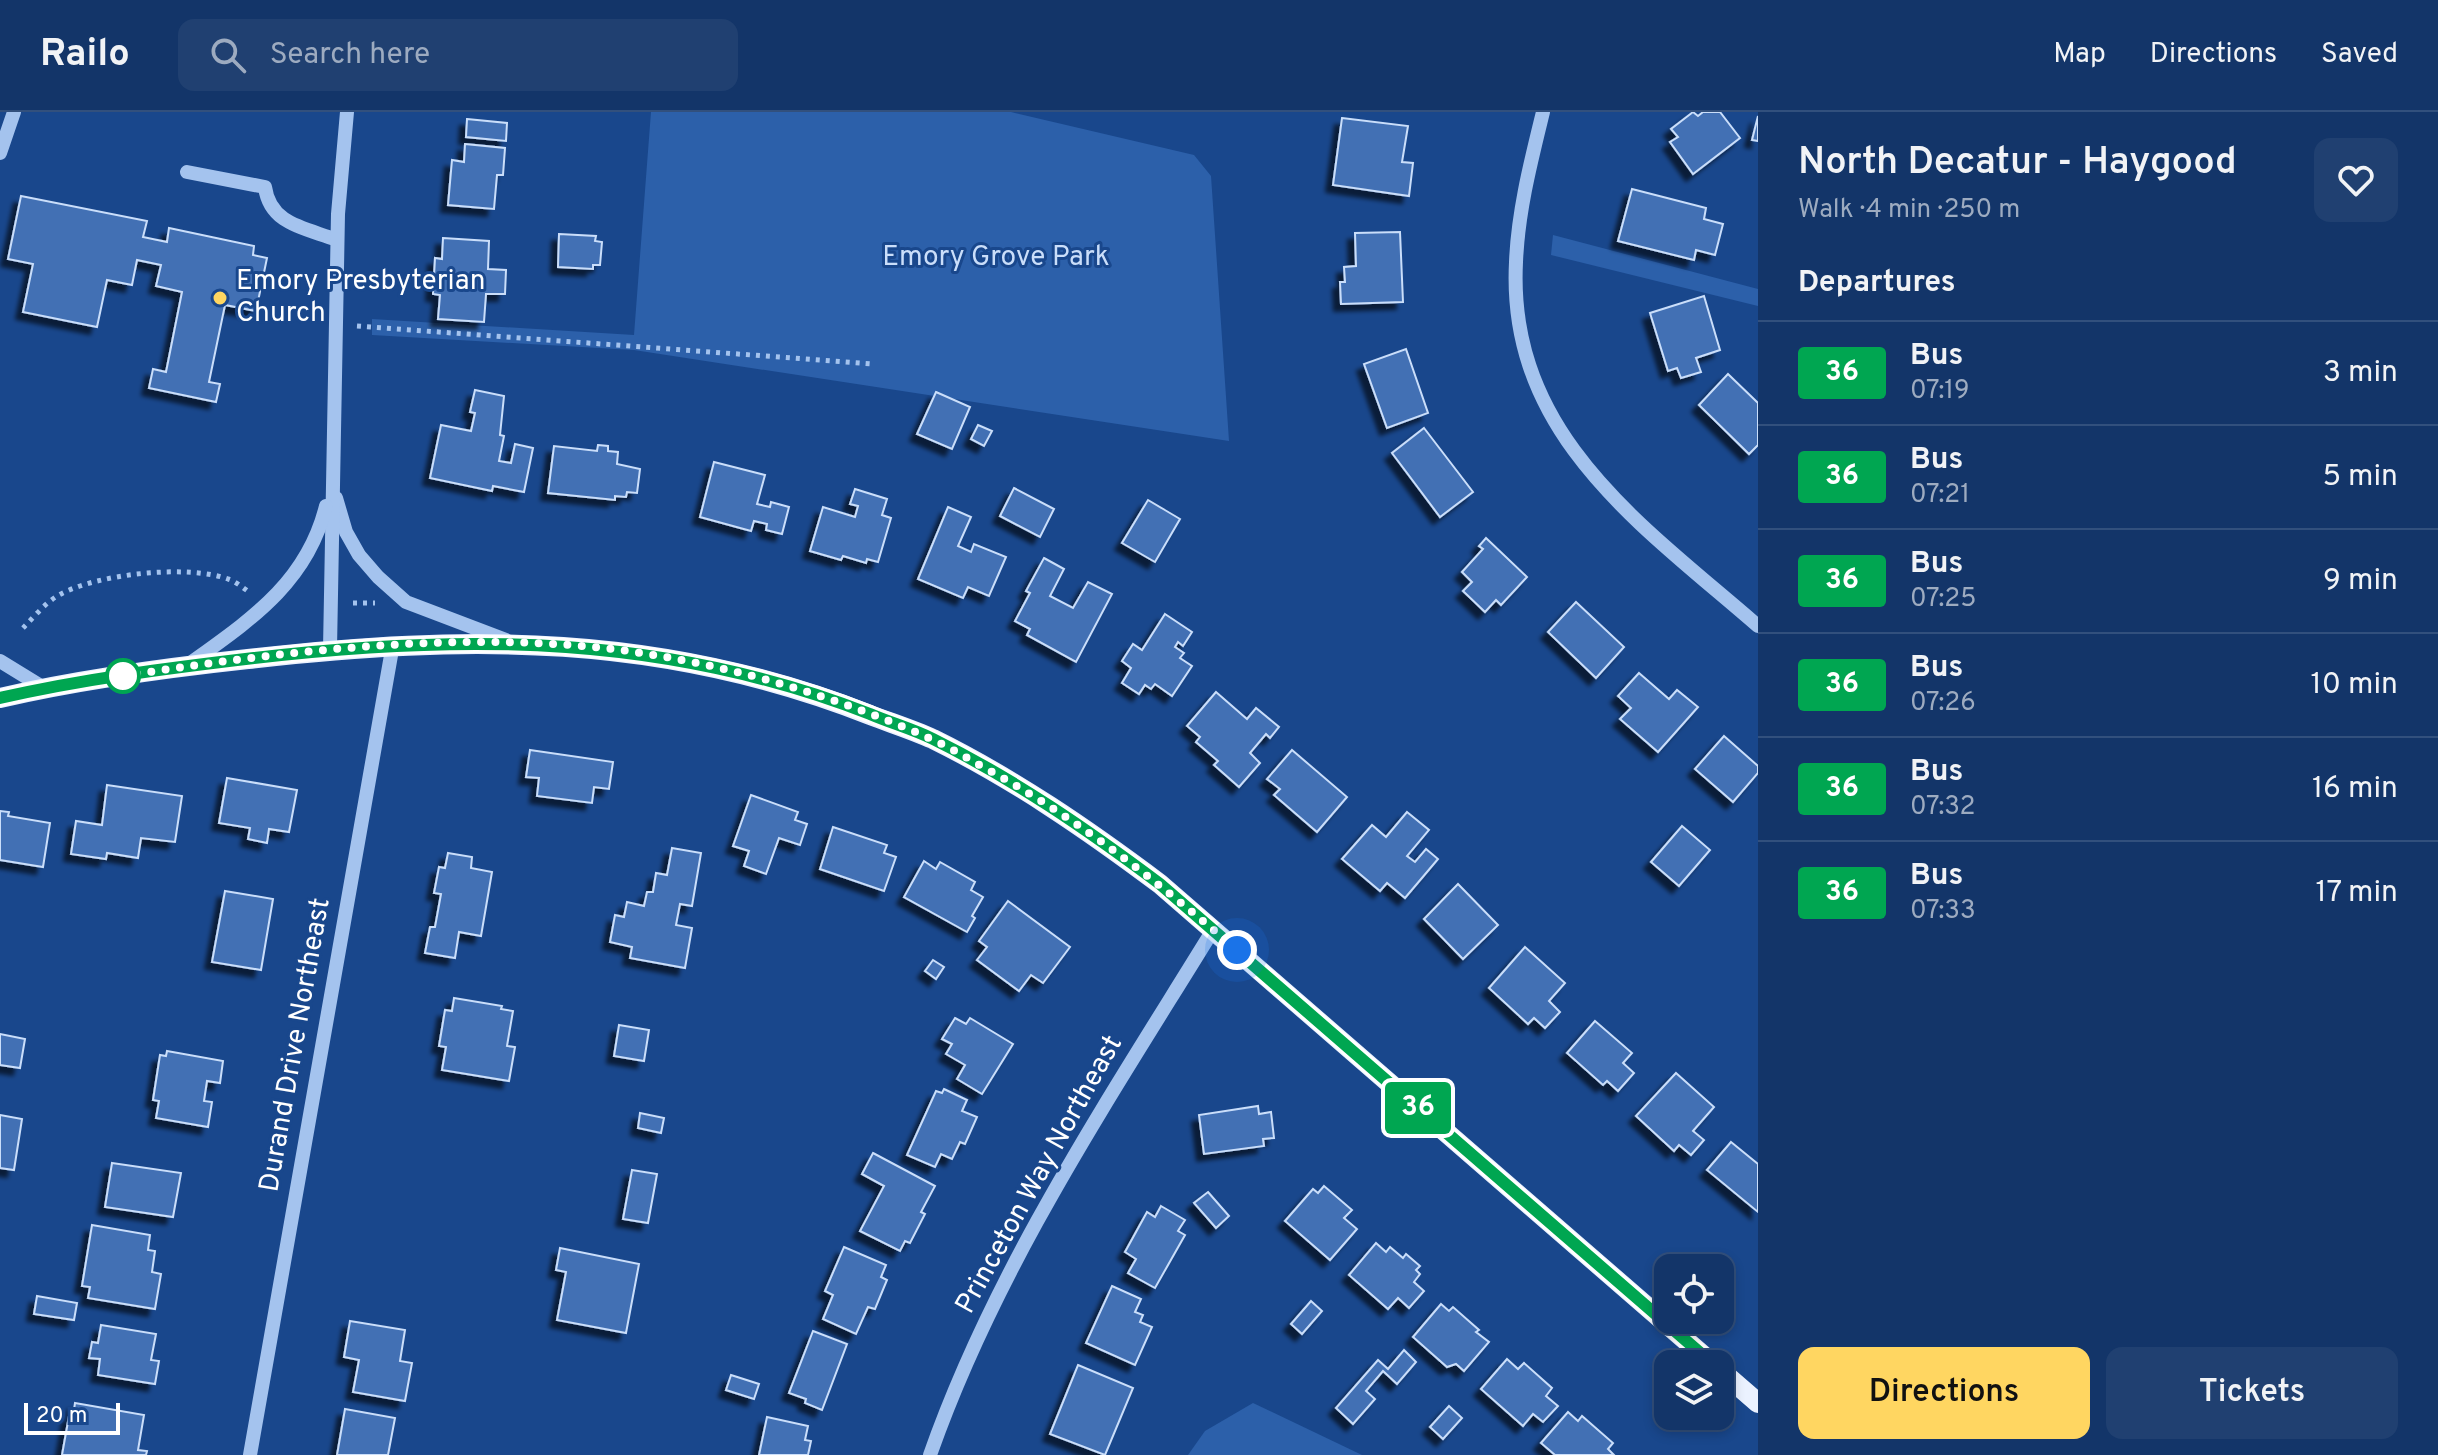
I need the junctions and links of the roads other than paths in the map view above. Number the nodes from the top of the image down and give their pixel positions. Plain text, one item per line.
1 (14, 112) edge
2 (347, 112) edge
3 (1543, 112) edge
4 (0, 153) edge
5 (187, 172) dead end
6 (337, 240) junction
7 (332, 482) junction
8 (1758, 626) edge
9 (512, 643) junction
10 (393, 644) junction
11 (330, 649) junction
12 (0, 661) edge
13 (185, 667) junction
14 (44, 688) junction
15 (0, 698) edge
16 (1213, 930) junction
17 (1697, 1350) edge
18 (1734, 1382) edge
19 (1758, 1403) edge
20 (250, 1455) edge
21 (930, 1455) edge

1 - 4 street
2 - 6 street
3 - 8 street
5 - 6 street
6 - 7 street
7 - 9 street
7 - 11 street
7 - 13 street
9 - 10 main road
9 - 16 main road
10 - 11 main road
10 - 20 street, Durand Drive Northeast
11 - 13 main road
12 - 14 street
13 - 14 main road
14 - 15 main road
16 - 17 main road
16 - 21 street, Princeton Way Northeast
18 - 19 main road

